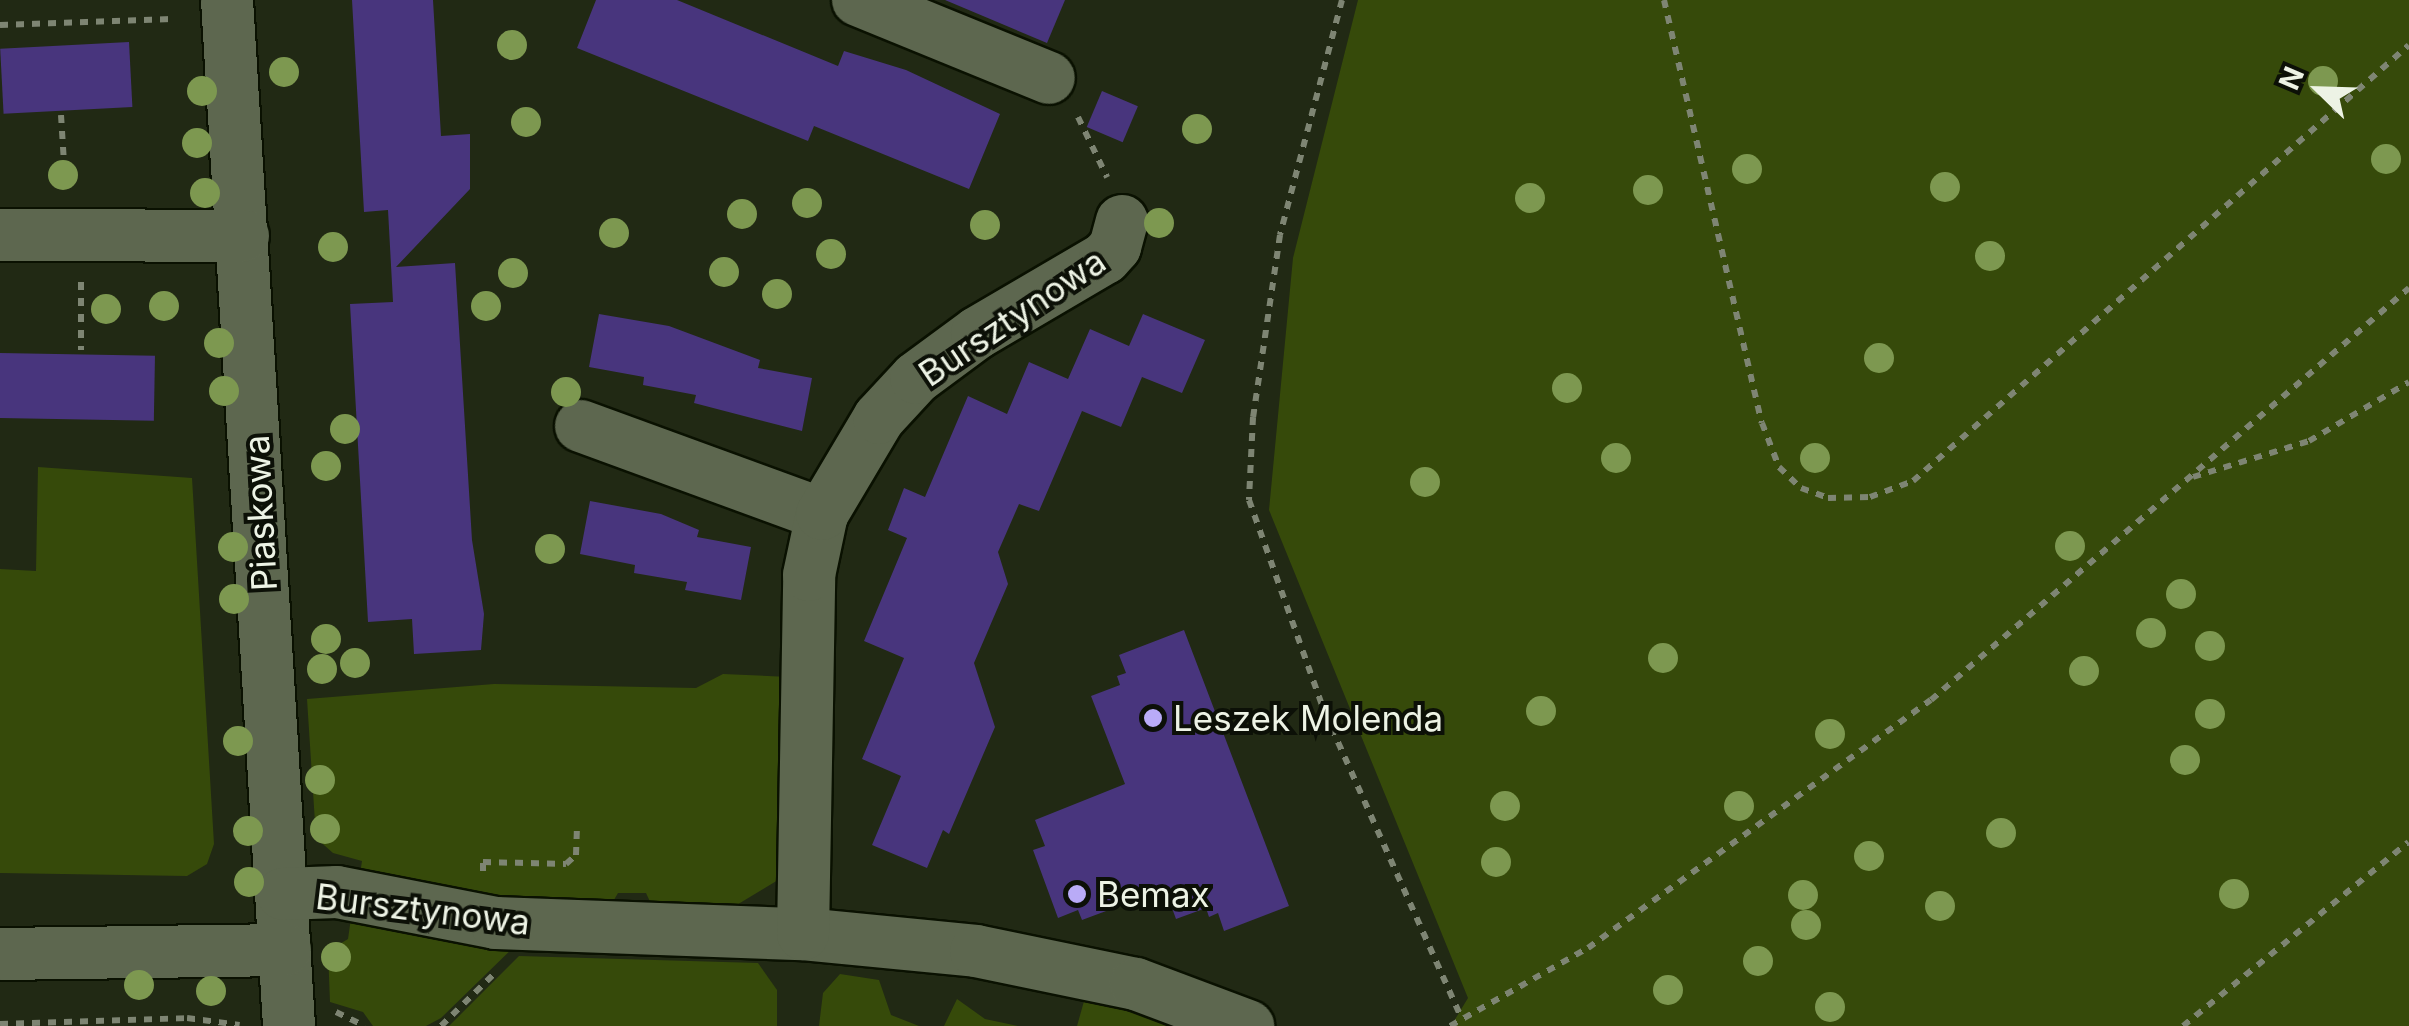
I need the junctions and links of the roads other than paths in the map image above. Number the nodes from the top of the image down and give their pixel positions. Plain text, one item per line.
1 (226, 0) edge
2 (858, 0) edge
3 (1049, 78) road end
4 (1122, 221) road end
5 (0, 235) edge
6 (243, 236) junction
7 (582, 426) dead end
8 (822, 514) junction
9 (283, 894) junction
10 (803, 934) junction
11 (286, 950) junction
12 (0, 954) edge
13 (299, 1022) edge
14 (1248, 1026) edge

1 - 6 street, Piaskowa
2 - 3 street
4 - 8 street, Bursztynowa
5 - 6 street
6 - 9 street, Piaskowa
7 - 8 street
8 - 10 street, Bursztynowa
9 - 10 street, Bursztynowa
9 - 11 street, Piaskowa
10 - 14 street, Bursztynowa
11 - 12 street
11 - 13 street, Piaskowa

